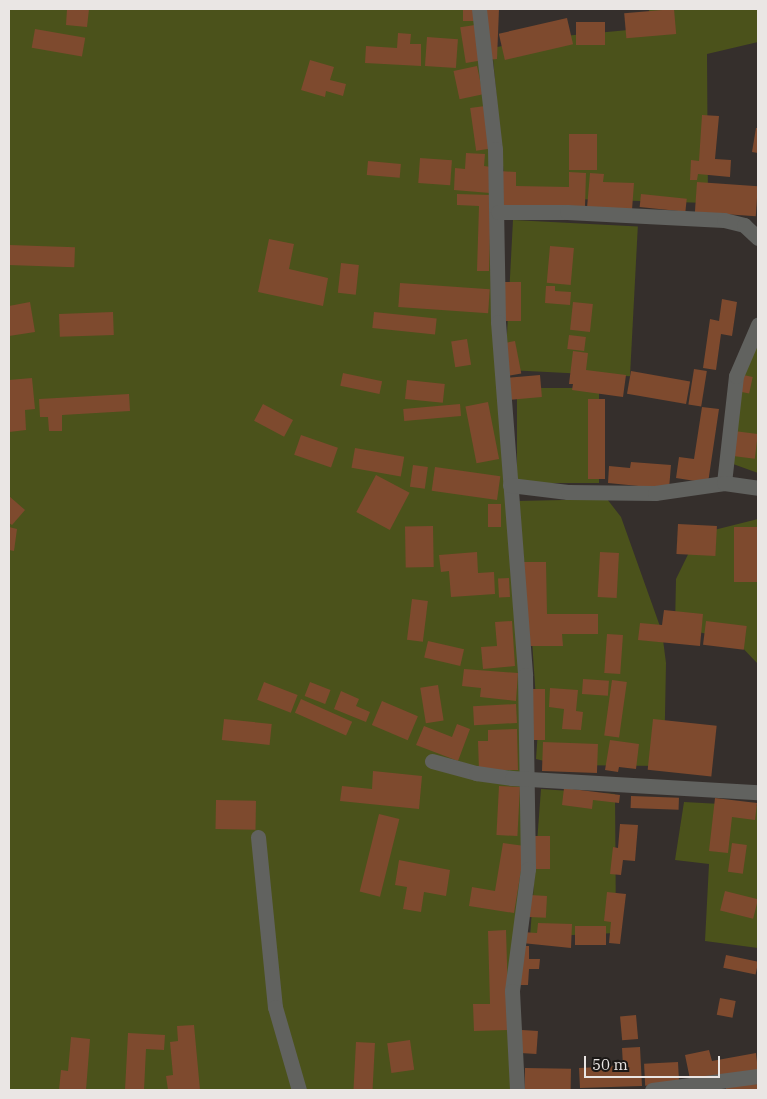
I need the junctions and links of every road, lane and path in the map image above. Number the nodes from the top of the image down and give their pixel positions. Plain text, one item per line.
1 (480, 9) edge
2 (498, 212) junction
3 (758, 238) edge
4 (758, 325) edge
5 (724, 483) junction
6 (510, 485) junction
7 (758, 488) edge
8 (432, 761) dead end
9 (527, 778) junction
10 (758, 792) edge
11 (258, 837) dead end
12 (758, 1076) edge
13 (299, 1090) edge
14 (517, 1090) edge
15 (652, 1090) edge

1 - 2 street
2 - 3 street
2 - 6 street
4 - 5 street
5 - 6 street
5 - 7 street
6 - 9 street
8 - 9 street
9 - 10 street
9 - 14 street
11 - 13 street
12 - 15 street

